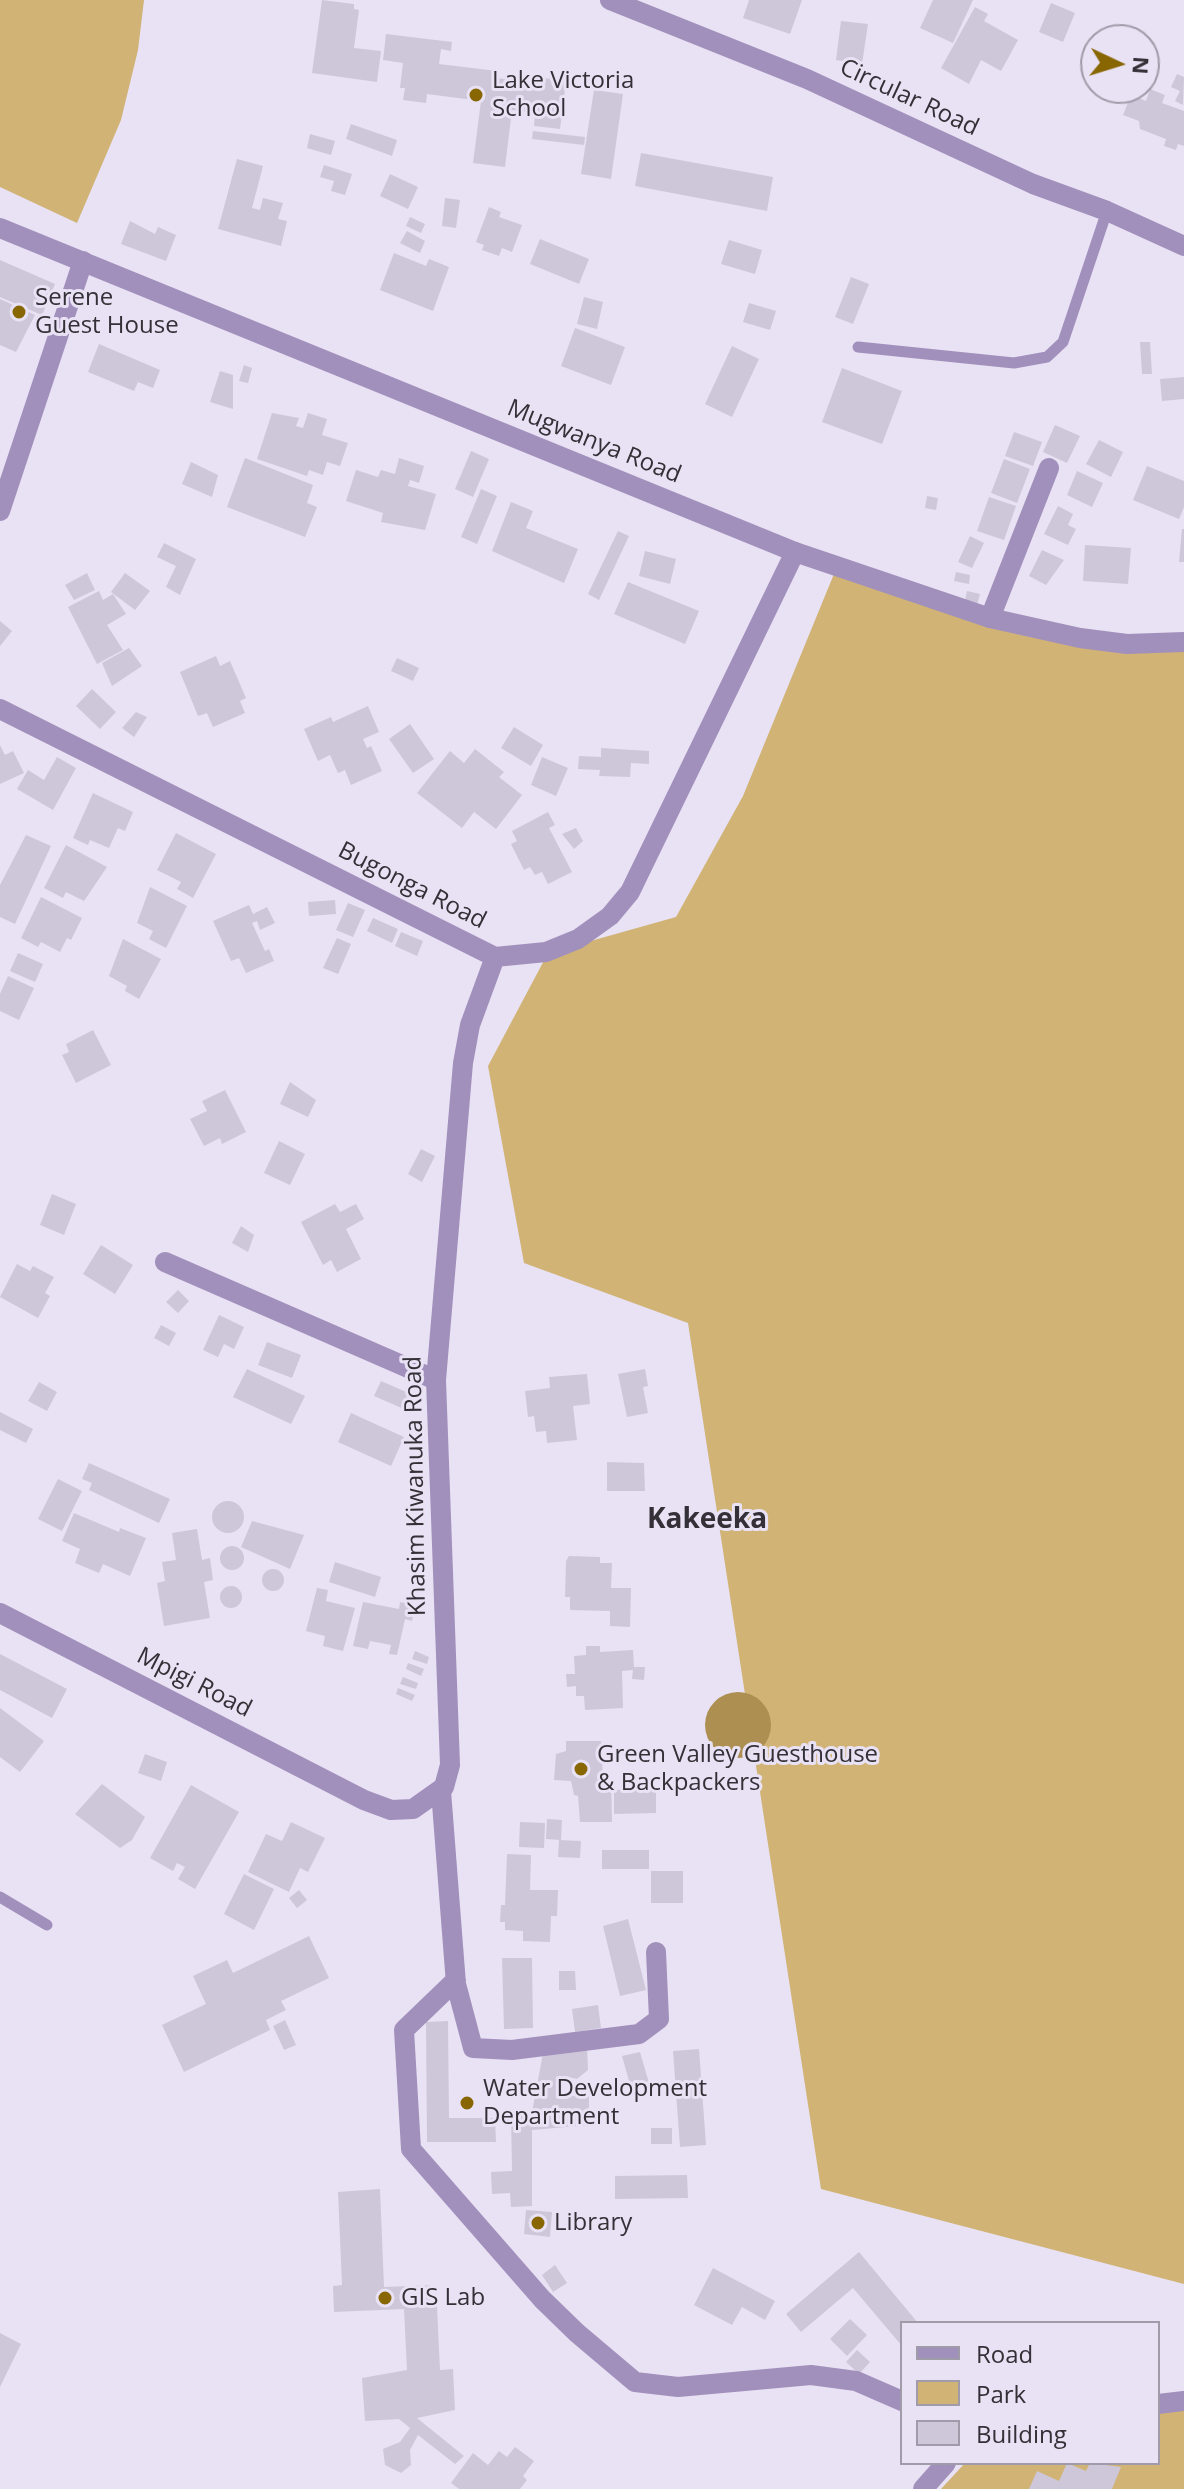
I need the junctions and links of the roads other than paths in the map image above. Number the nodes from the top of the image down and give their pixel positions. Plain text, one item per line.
1 (610, 0) edge
2 (1107, 211) junction
3 (0, 228) edge
4 (1184, 246) edge
5 (83, 261) junction
6 (858, 347) dead end
7 (1049, 468) dead end
8 (0, 511) edge
9 (795, 552) junction
10 (990, 618) junction
11 (1184, 642) edge
12 (0, 709) edge
13 (495, 957) junction
14 (165, 1262) dead end
15 (436, 1380) junction
16 (0, 1613) edge
17 (441, 1791) junction
18 (0, 1897) edge
19 (47, 1925) dead end
20 (656, 1952) dead end
21 (456, 1980) junction
22 (900, 2400) edge
23 (1184, 2401) edge
24 (1160, 2404) edge
25 (944, 2465) edge
26 (923, 2489) edge

1 - 2 street, Circular Road
2 - 4 street, Circular Road
2 - 6 lane
3 - 5 street, Mugwanya Road
5 - 8 street
5 - 9 street, Mugwanya Road
7 - 10 street
9 - 10 street, Mugwanya Road
9 - 13 street, Bugonga Road
10 - 11 street, Mugwanya Road
12 - 13 street, Bugonga Road
13 - 15 street, Khasim Kiwanuka Road
14 - 15 street
15 - 17 street, Khasim Kiwanuka Road
16 - 17 street, Mpigi Road
17 - 21 street, Khasim Kiwanuka Road
18 - 19 lane
20 - 21 street, Khasim Kiwanuka Road
21 - 22 street
23 - 24 street
25 - 26 street

